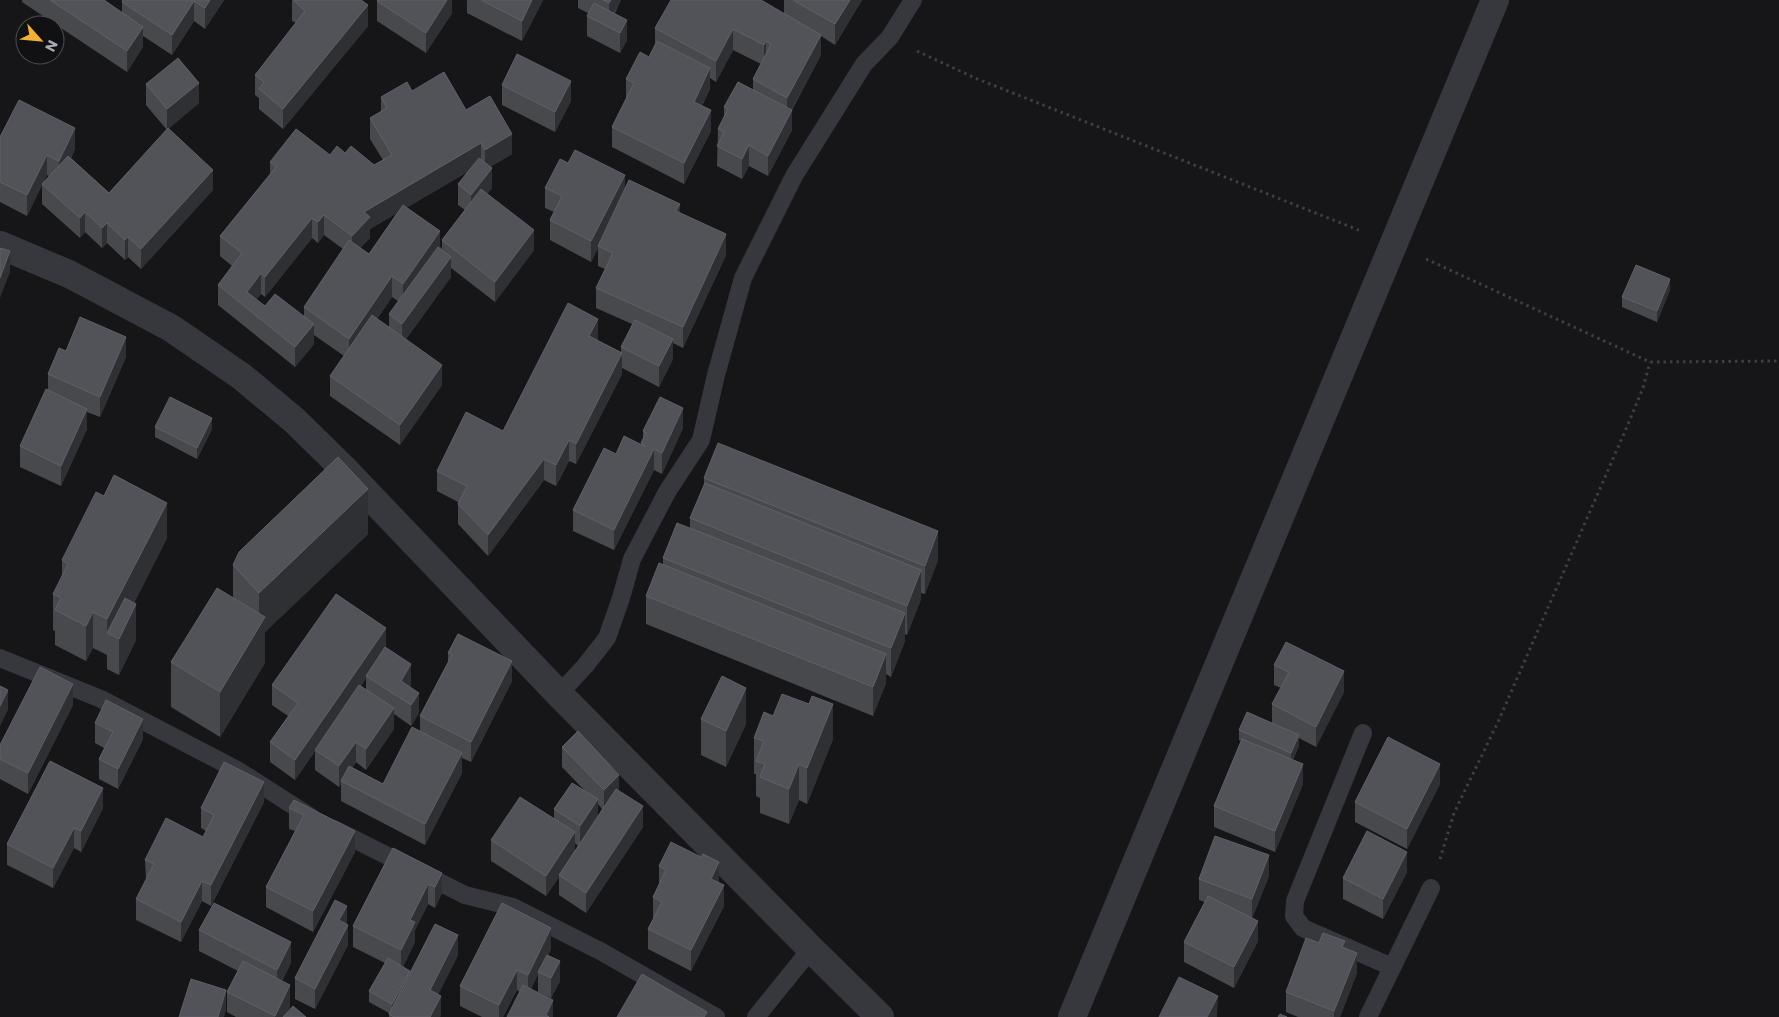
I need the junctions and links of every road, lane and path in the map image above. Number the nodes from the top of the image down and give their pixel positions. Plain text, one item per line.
1 (913, 0) edge
2 (1495, 0) edge
3 (890, 37) junction
4 (1393, 244) junction
5 (0, 245) edge
6 (1779, 361) edge
7 (1650, 362) junction
8 (0, 658) edge
9 (558, 694) junction
10 (1363, 733) dead end
11 (1431, 888) joint
12 (811, 949) junction
13 (1392, 967) junction
14 (716, 1017) edge
15 (756, 1017) edge
16 (880, 1017) edge
17 (1072, 1017) edge
18 (1368, 1017) edge

1 - 3 lane
2 - 4 street
3 - 4 path
3 - 9 lane
4 - 7 path
4 - 17 street
5 - 9 street
6 - 7 path
7 - 11 path
8 - 14 lane
9 - 12 street
10 - 13 lane
11 - 13 lane
12 - 15 lane
12 - 16 street
13 - 18 lane

